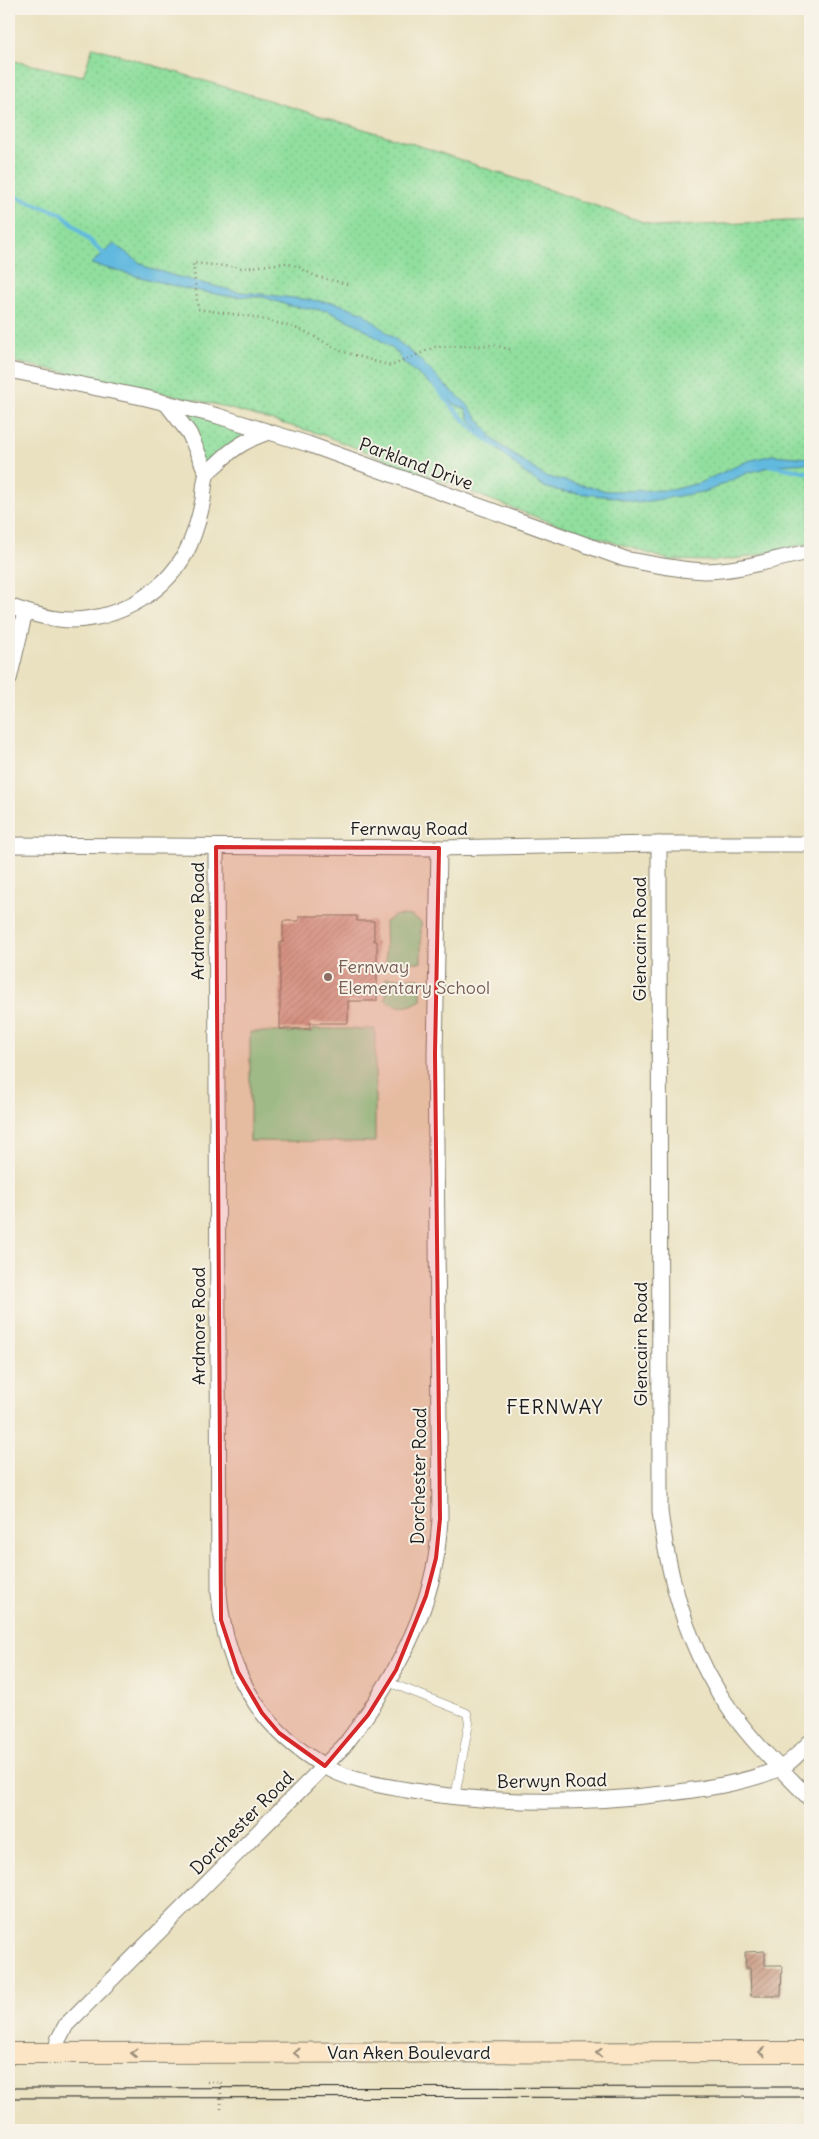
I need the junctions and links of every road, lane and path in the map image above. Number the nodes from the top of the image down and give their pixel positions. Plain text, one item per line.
1 (347, 284) dead end
2 (513, 350) dead end
3 (9, 370) edge
4 (166, 403) junction
5 (269, 432) junction
6 (207, 474) junction
7 (810, 552) edge
8 (9, 606) edge
9 (24, 612) junction
10 (9, 679) edge
11 (659, 844) junction
12 (810, 844) edge
13 (9, 846) edge
14 (216, 847) junction
15 (439, 848) junction
16 (388, 1682) junction
17 (810, 1742) edge
18 (325, 1766) junction
19 (780, 1768) junction
20 (455, 1797) junction
21 (810, 1799) edge
22 (810, 2052) edge
23 (9, 2053) edge
24 (56, 2053) junction
25 (207, 2082) dead end
26 (221, 2109) dead end

1 - 2 path
3 - 4 street, Parkland Drive
4 - 5 street, Parkland Drive
4 - 6 street
5 - 6 street
5 - 7 street, Parkland Drive
6 - 9 street
8 - 9 street
9 - 10 street
11 - 12 street, Fernway Road
11 - 15 street, Fernway Road
11 - 19 street, Glencairn Road
13 - 14 street, Fernway Road
14 - 15 street, Fernway Road
14 - 18 street, Ardmore Road
15 - 16 street, Dorchester Road
16 - 18 street, Dorchester Road
16 - 20 lane
17 - 19 street
18 - 20 street, Berwyn Road
18 - 24 street, Dorchester Road
19 - 20 street, Berwyn Road
19 - 21 street, Glencairn Road
22 -> 24 main road, Van Aken Boulevard
23 - 24 main road, Van Aken Boulevard
25 - 26 path

